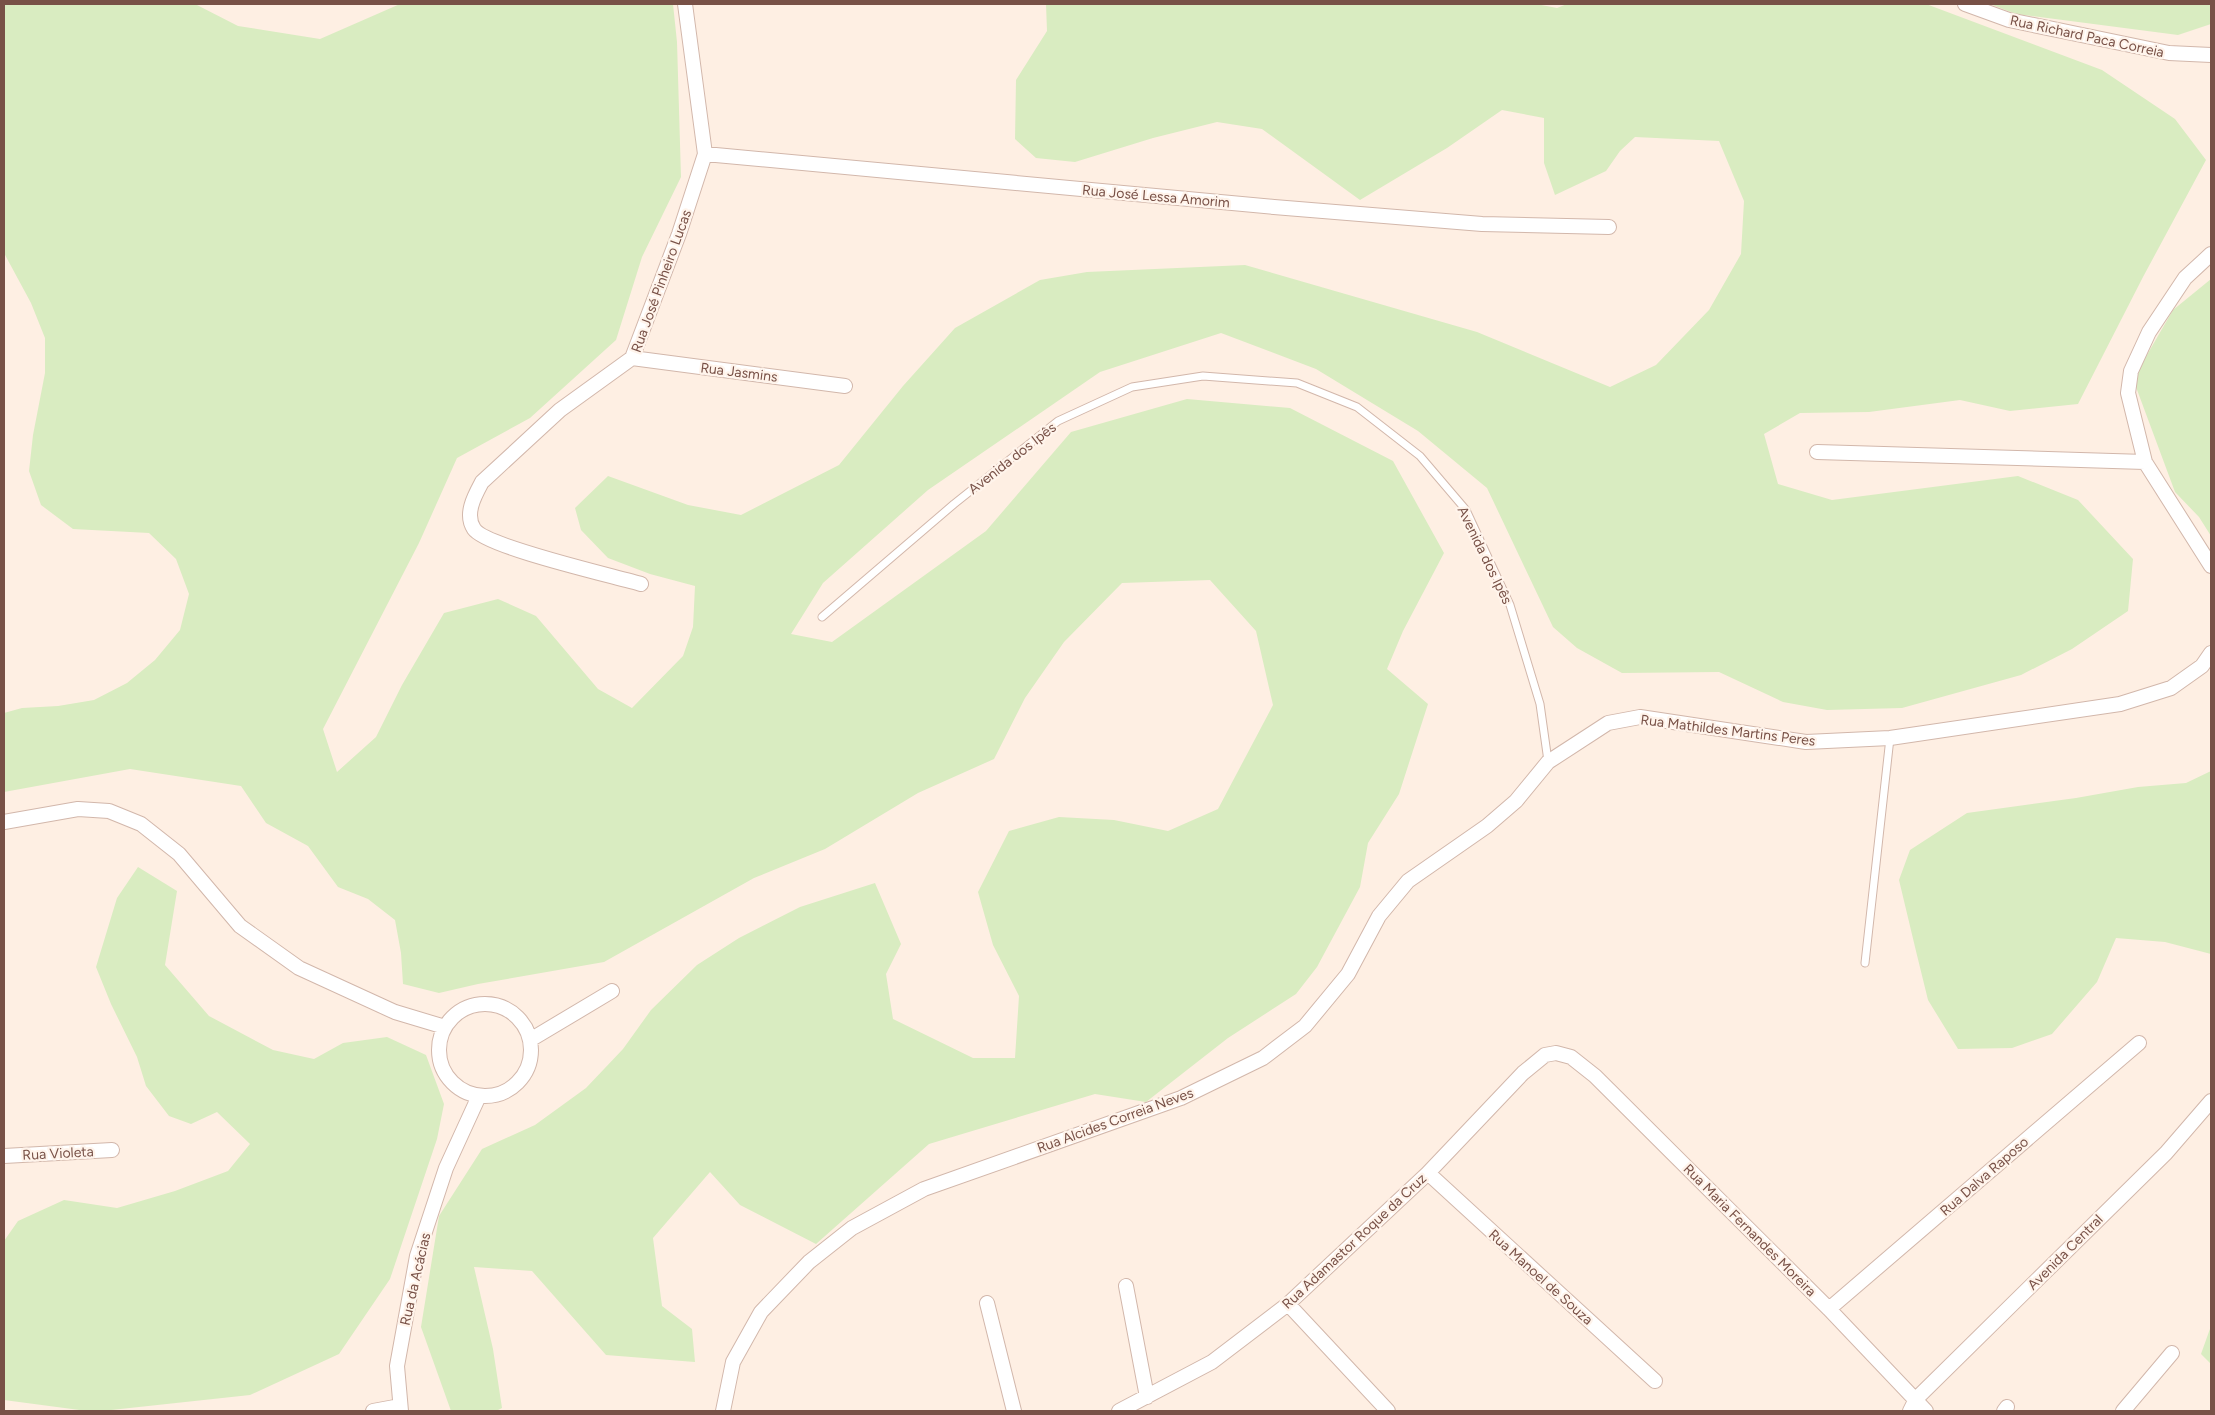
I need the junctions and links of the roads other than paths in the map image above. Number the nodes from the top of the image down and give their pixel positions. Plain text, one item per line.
1 (685, 4) edge
2 (1965, 4) edge
3 (2211, 56) edge
4 (705, 154) junction
5 (1609, 227) dead end
6 (2211, 254) edge
7 (632, 358) junction
8 (845, 386) dead end
9 (1817, 452) dead end
10 (2145, 462) junction
11 (2211, 566) edge
12 (641, 584) dead end
13 (822, 617) dead end
14 (2211, 654) edge
15 (1890, 738) junction
16 (1548, 762) junction
17 (4, 822) edge
18 (1864, 963) dead end
19 (612, 991) dead end
20 (445, 1027) junction
21 (530, 1040) junction
22 (2139, 1043) dead end
23 (1571, 1057) joint
24 (479, 1096) junction
25 (2211, 1102) edge
26 (112, 1150) dead end
27 (4, 1156) edge
28 (1428, 1173) junction
29 (1126, 1286) dead end
30 (987, 1303) dead end
31 (1288, 1304) junction
32 (1829, 1309) junction
33 (2172, 1353) dead end
34 (1655, 1382) dead end
35 (1147, 1397) junction
36 (1913, 1405) edge
37 (401, 1409) edge
38 (373, 1411) edge
39 (723, 1411) edge
40 (1014, 1411) edge
41 (1119, 1411) edge
42 (1388, 1411) edge
43 (1926, 1411) edge
44 (2123, 1411) edge

1 - 4 street, Rua José Pinheiro Lucas
2 - 3 street, Rua Richard Paca Correia
4 - 5 street, Rua José Lessa Amorim
4 - 7 street, Rua José Pinheiro Lucas
6 - 10 street
7 - 8 street, Rua Jasmins
7 - 12 street, Rua José Pinheiro Lucas
9 - 10 street
10 - 11 street
13 - 16 lane, Avenida dos Ipês
14 - 15 street, Rua Mathildes Martins Peres
15 - 16 street, Rua Mathildes Martins Peres
15 - 18 lane
16 - 39 street, Rua Alcides Correia Neves
17 - 20 street
19 - 21 street
20 - 21 street
20 - 24 street
21 - 24 street
22 - 32 street, Rua Dalva Raposo
23 - 28 street, Rua Adamastor Roque da Cruz
23 - 32 street, Rua Maria Fernandes Moreira
24 - 37 street, Rua da Acácias
25 - 36 street, Avenida Central
26 - 27 street, Rua Violeta
28 - 31 street, Rua Adamastor Roque da Cruz
28 - 34 street, Rua Manoel de Souza
29 - 35 street
30 - 40 street
31 - 35 street, Rua Adamastor Roque da Cruz
31 - 42 street
32 - 36 street, Rua Maria Fernandes Moreira
33 - 44 street
35 - 41 street, Rua Adamastor Roque da Cruz
36 - 43 street, Rua Maria Fernandes Moreira
37 - 38 street

